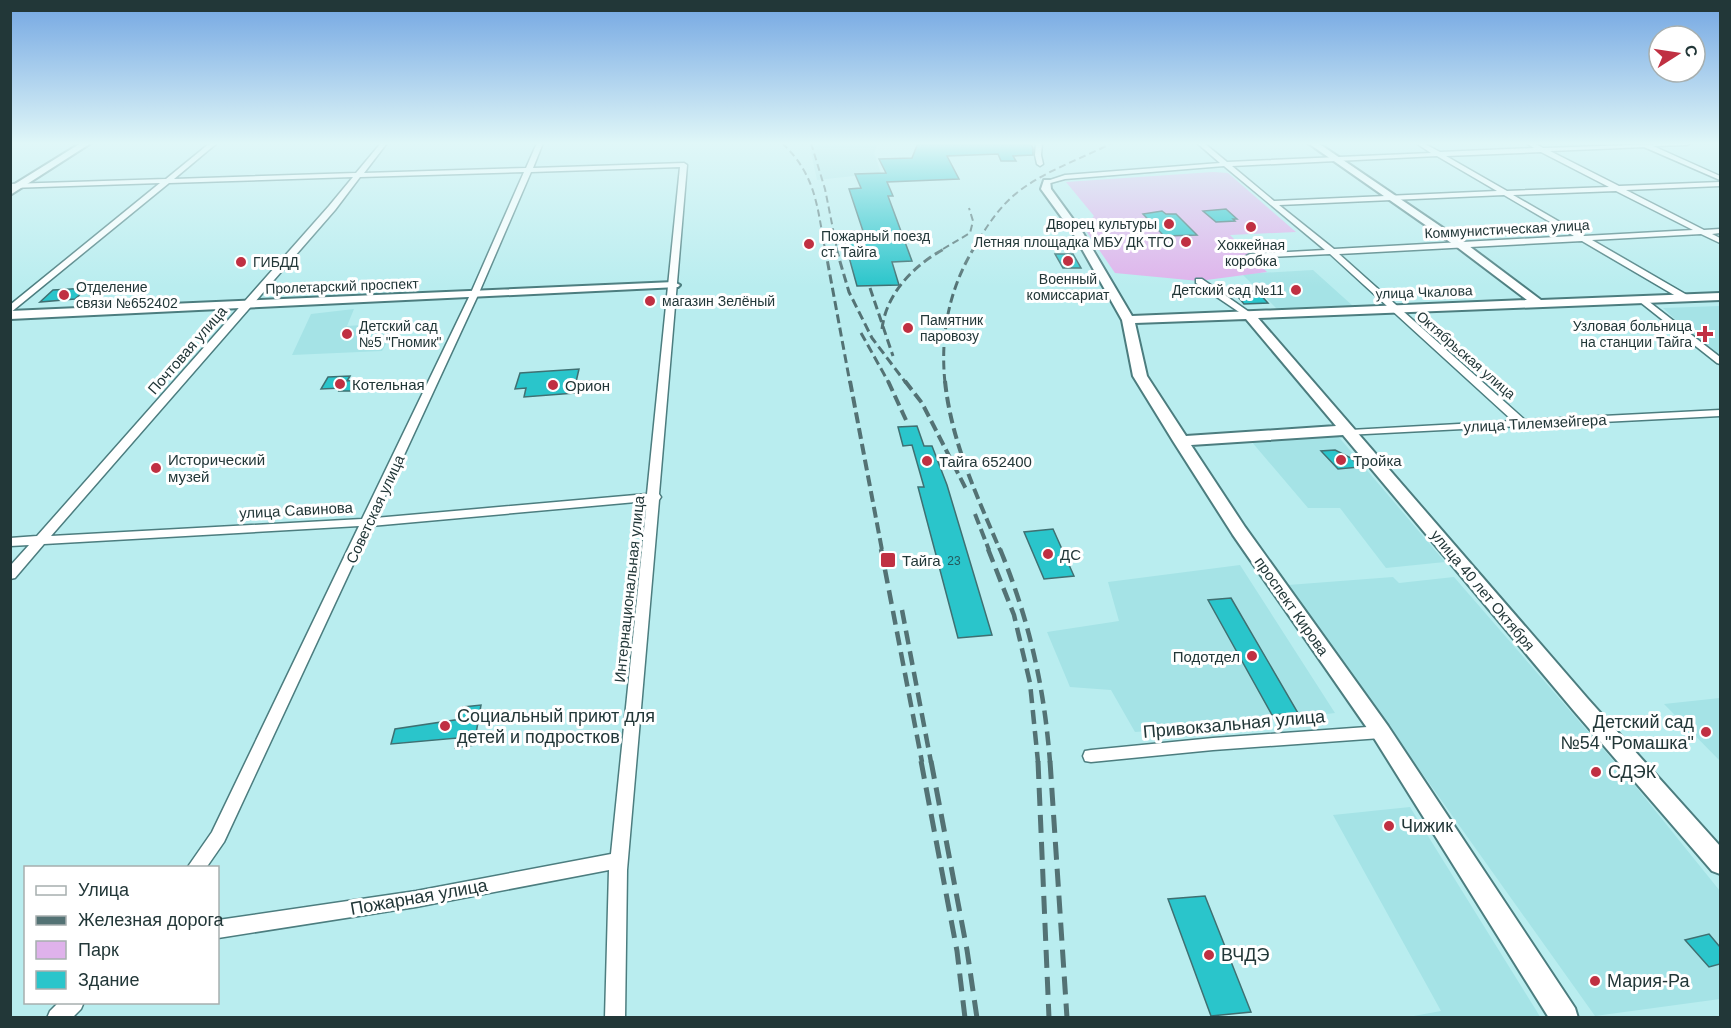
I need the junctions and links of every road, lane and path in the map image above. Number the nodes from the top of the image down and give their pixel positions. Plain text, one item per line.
1 (156, 191) edge
2 (345, 191) edge
3 (518, 191) edge
4 (682, 191) edge
5 (1047, 191) edge
6 (1260, 191) edge
7 (1384, 191) edge
8 (1504, 191) edge
9 (1562, 191) edge
10 (1621, 191) edge
11 (1509, 194) junction
12 (1393, 197) junction
13 (1274, 202) junction
14 (1703, 231) junction
15 (1720, 231) edge
16 (1584, 239) junction
17 (1720, 240) edge
18 (1461, 245) junction
19 (1331, 251) junction
20 (1250, 256) dead end
21 (1199, 281) dead end
22 (674, 285) junction
23 (474, 295) junction
24 (1720, 296) edge
25 (1684, 297) junction
26 (1643, 300) junction
27 (1537, 302) junction
28 (247, 305) junction
29 (1392, 308) junction
30 (10, 310) edge
31 (1248, 314) junction
32 (10, 315) edge
33 (1128, 320) junction
34 (1720, 361) edge
35 (1720, 413) edge
36 (1523, 424) junction
37 (1349, 432) junction
38 (1180, 441) junction
39 (655, 497) junction
40 (369, 522) junction
41 (40, 540) junction
42 (10, 542) edge
43 (10, 575) edge
44 (1381, 732) junction
45 (1090, 756) dead end
46 (619, 860) junction
47 (1720, 863) edge
48 (197, 866) edge
49 (219, 929) edge
50 (72, 1004) edge
51 (57, 1017) edge
52 (615, 1017) edge
53 (1565, 1017) edge

1 - 30 street
2 - 28 street, Почтовая улица
3 - 23 street, Советская улица
4 - 22 street, Интернациональная улица
5 - 33 street, проспект Кирова
6 - 13 street, Октябрьская улица
7 - 12 street
8 - 11 street
9 - 11 street
10 - 14 street
11 - 12 street
11 - 16 street
12 - 13 street
12 - 18 street
13 - 19 street, Октябрьская улица
14 - 15 street, Коммунистическая улица
14 - 16 street, Коммунистическая улица
14 - 17 street
16 - 18 street, Коммунистическая улица
16 - 25 street
18 - 19 street, Коммунистическая улица
18 - 27 street
19 - 20 street, Коммунистическая улица
19 - 29 street, Октябрьская улица
21 - 31 street
22 - 23 street, Пролетарский проспект
22 - 39 street, Интернациональная улица
23 - 28 street, Пролетарский проспект
23 - 40 street, Советская улица
24 - 25 street, улица Чкалова
25 - 26 street, улица Чкалова
26 - 27 street, улица Чкалова
26 - 34 street
27 - 29 street, улица Чкалова
28 - 32 street, Пролетарский проспект
28 - 41 street, Почтовая улица
29 - 31 street, улица Чкалова
29 - 36 street, Октябрьская улица
31 - 33 street, улица Чкалова
31 - 37 street, улица 40 лет Октября
33 - 38 street, проспект Кирова
35 - 36 street, улица Тилемзейгера
36 - 37 street, улица Тилемзейгера
37 - 38 street, улица Тилемзейгера
37 - 47 street, улица 40 лет Октября
38 - 44 street, проспект Кирова
39 - 40 street, улица Савинова
39 - 46 street, Интернациональная улица
40 - 41 street, улица Савинова
40 - 48 street, Советская улица
41 - 42 street, улица Савинова
41 - 43 street, Почтовая улица
44 - 45 street, Привокзальная улица
44 - 53 street, проспект Кирова
46 - 49 street, Пожарная улица
46 - 52 street, Интернациональная улица
50 - 51 street

